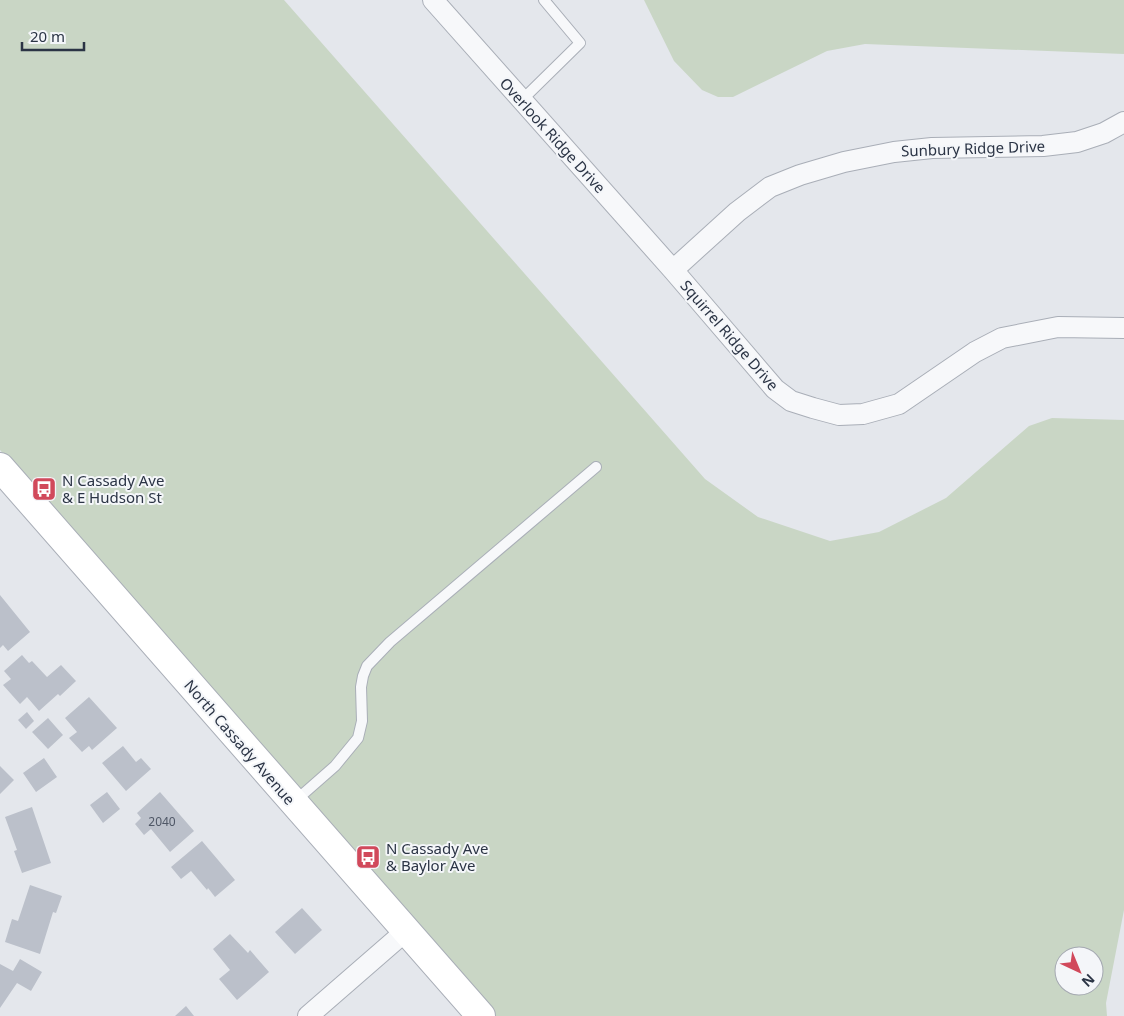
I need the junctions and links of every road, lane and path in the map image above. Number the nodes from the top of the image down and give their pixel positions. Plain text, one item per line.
1 (434, 0) edge
2 (544, 0) edge
3 (522, 100) junction
4 (1124, 122) edge
5 (672, 270) junction
6 (1124, 328) edge
7 (0, 467) edge
8 (596, 467) dead end
9 (293, 802) junction
10 (407, 930) junction
11 (308, 1016) edge
12 (481, 1016) edge

1 - 3 street, Overlook Ridge Drive
2 - 3 lane
3 - 5 street, Overlook Ridge Drive
4 - 5 street, Sunbury Ridge Drive
5 - 6 street, Squirrel Ridge Drive
7 - 9 main road, North Cassady Avenue
8 - 9 lane
9 - 10 main road, North Cassady Avenue
10 - 11 street
10 - 12 main road, North Cassady Avenue

